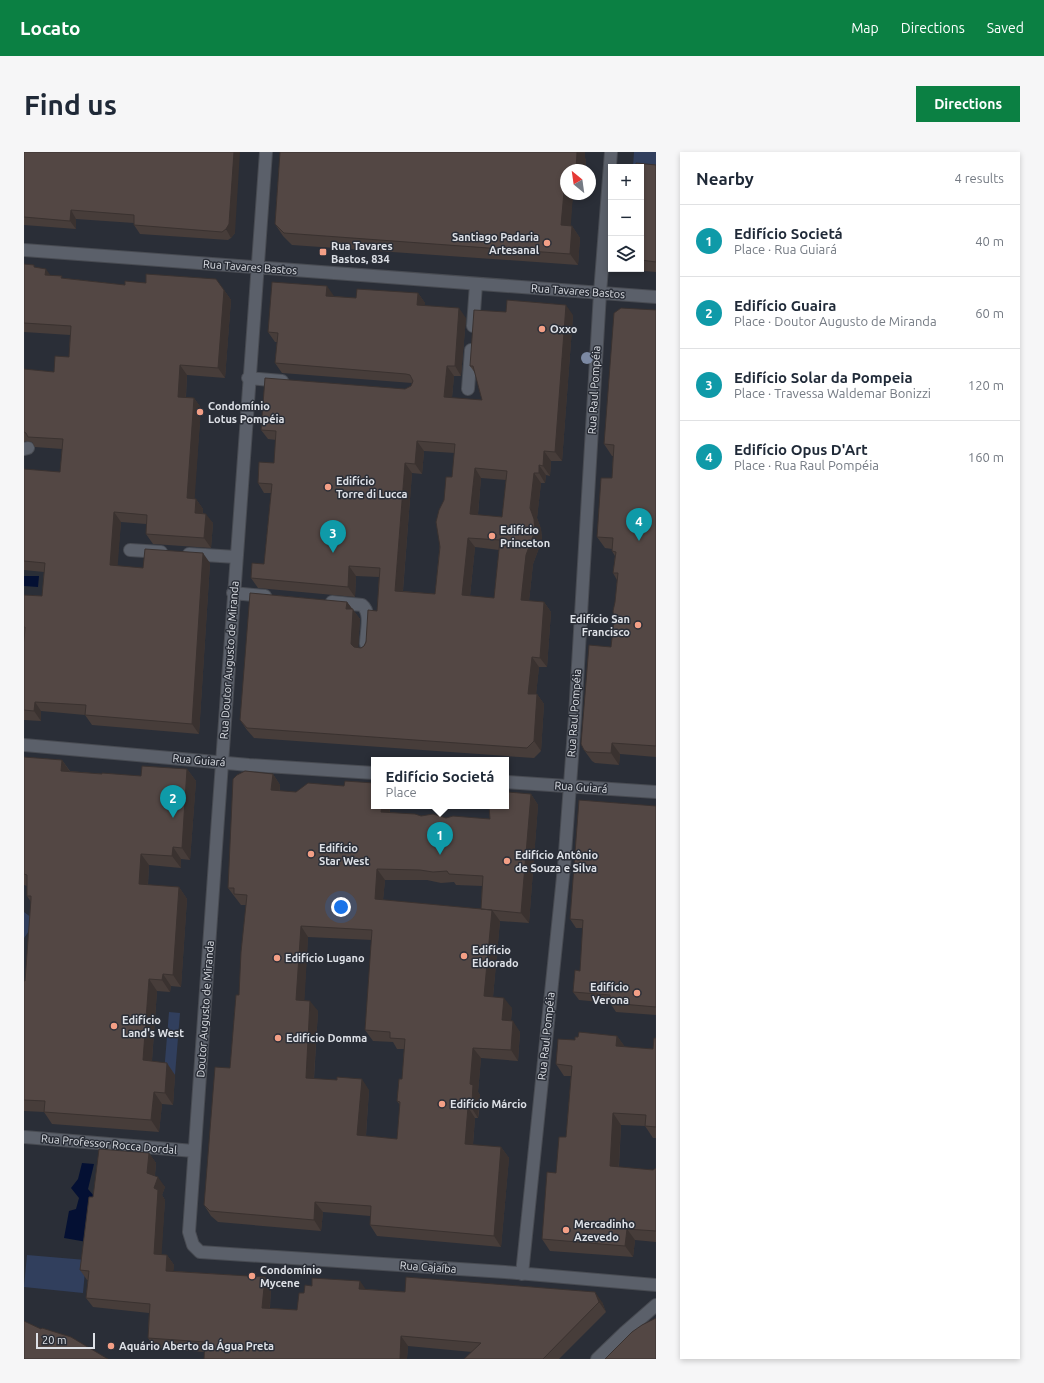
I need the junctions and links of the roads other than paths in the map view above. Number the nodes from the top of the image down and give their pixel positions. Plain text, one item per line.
1 (266, 152) edge
2 (611, 152) edge
3 (24, 250) edge
4 (257, 268) junction
5 (476, 284) junction
6 (600, 293) junction
7 (656, 297) edge
8 (248, 378) junction
9 (295, 382) edge
10 (468, 389) dead end
11 (130, 550) dead end
12 (236, 557) junction
13 (233, 593) junction
14 (279, 597) edge
15 (324, 602) edge
16 (365, 651) edge
17 (24, 745) edge
18 (223, 762) junction
19 (371, 773) edge
20 (509, 782) edge
21 (569, 786) junction
22 (656, 792) edge
23 (24, 1137) edge
24 (194, 1151) junction
25 (200, 1252) joint
26 (522, 1274) junction
27 (656, 1284) edge
28 (656, 1305) edge
29 (597, 1359) edge

1 - 4 street, Rua Doutor Augusto de Miranda
2 - 6 street, Rua Raul Pompéia
3 - 4 street, Rua Tavares Bastos
4 - 5 street, Rua Tavares Bastos
4 - 8 street, Rua Doutor Augusto de Miranda
5 - 6 street, Rua Tavares Bastos
5 - 10 street
6 - 7 street, Rua Tavares Bastos
6 - 21 street, Rua Raul Pompéia
8 - 9 street
8 - 12 street, Rua Doutor Augusto de Miranda
11 - 12 street
12 - 13 street, Rua Doutor Augusto de Miranda
13 - 14 street
13 - 18 street, Rua Doutor Augusto de Miranda
15 - 16 street
17 - 18 street, Rua Guiará
18 - 19 street, Rua Guiará
18 - 24 street, Doutor Augusto de Miranda
20 - 21 street, Rua Guiará
21 - 22 street, Rua Guiará
21 - 26 street, Rua Raul Pompéia
23 - 24 street, Rua Professor Rocca Dordal
24 - 25 street, Doutor Augusto de Miranda
25 - 26 street, Rua Cajaíba
26 - 27 street, Rua Cajaíba
28 - 29 street

